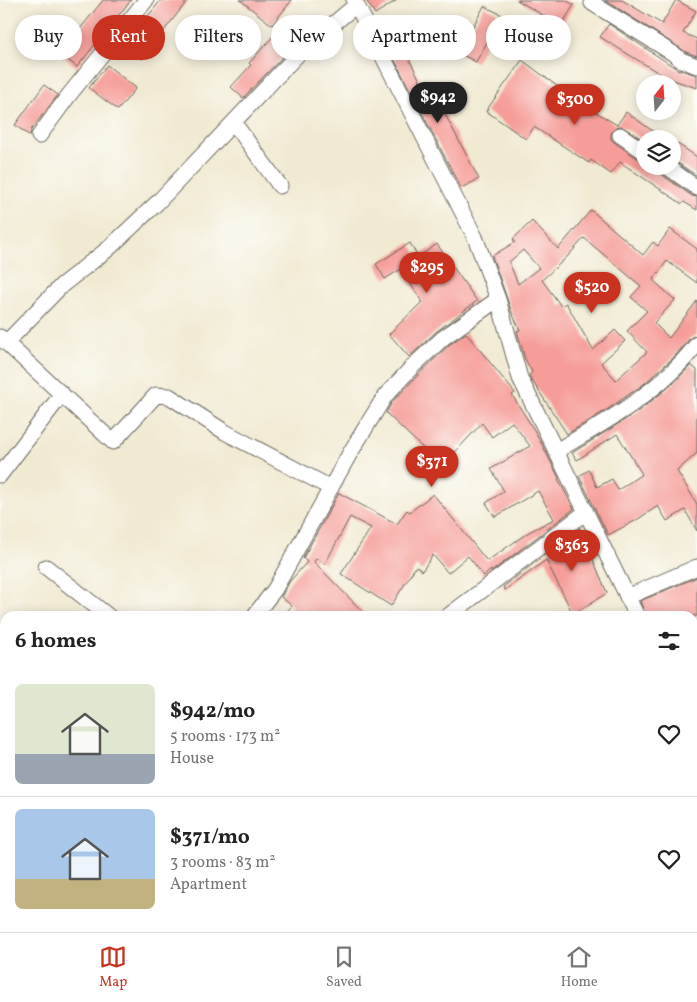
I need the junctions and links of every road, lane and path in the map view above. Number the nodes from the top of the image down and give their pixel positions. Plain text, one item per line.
1 (146, 0) edge
2 (590, 1) edge
3 (355, 2) edge
4 (697, 66) edge
5 (234, 123) junction
6 (620, 135) dead end
7 (40, 136) dead end
8 (636, 146) edge
9 (679, 175) edge
10 (280, 186) dead end
11 (697, 188) edge
12 (498, 299) junction
13 (3, 340) edge
14 (695, 350) edge
15 (62, 394) junction
16 (556, 451) junction
17 (0, 475) edge
18 (331, 488) junction
19 (586, 512) junction
20 (46, 567) dead end
21 (697, 567) edge
22 (627, 597) junction
23 (102, 611) edge
24 (258, 611) edge
25 (455, 611) edge
26 (634, 611) edge

1 - 7 street
2 - 4 street
3 - 5 street
3 - 12 street
5 - 10 street
5 - 13 street
6 - 8 street
9 - 11 street
12 - 16 street
12 - 18 street
13 - 15 street
14 - 16 street
15 - 17 street
15 - 18 street
16 - 19 street
18 - 24 street
19 - 22 street
19 - 25 street
20 - 23 street
21 - 22 street
22 - 26 street

